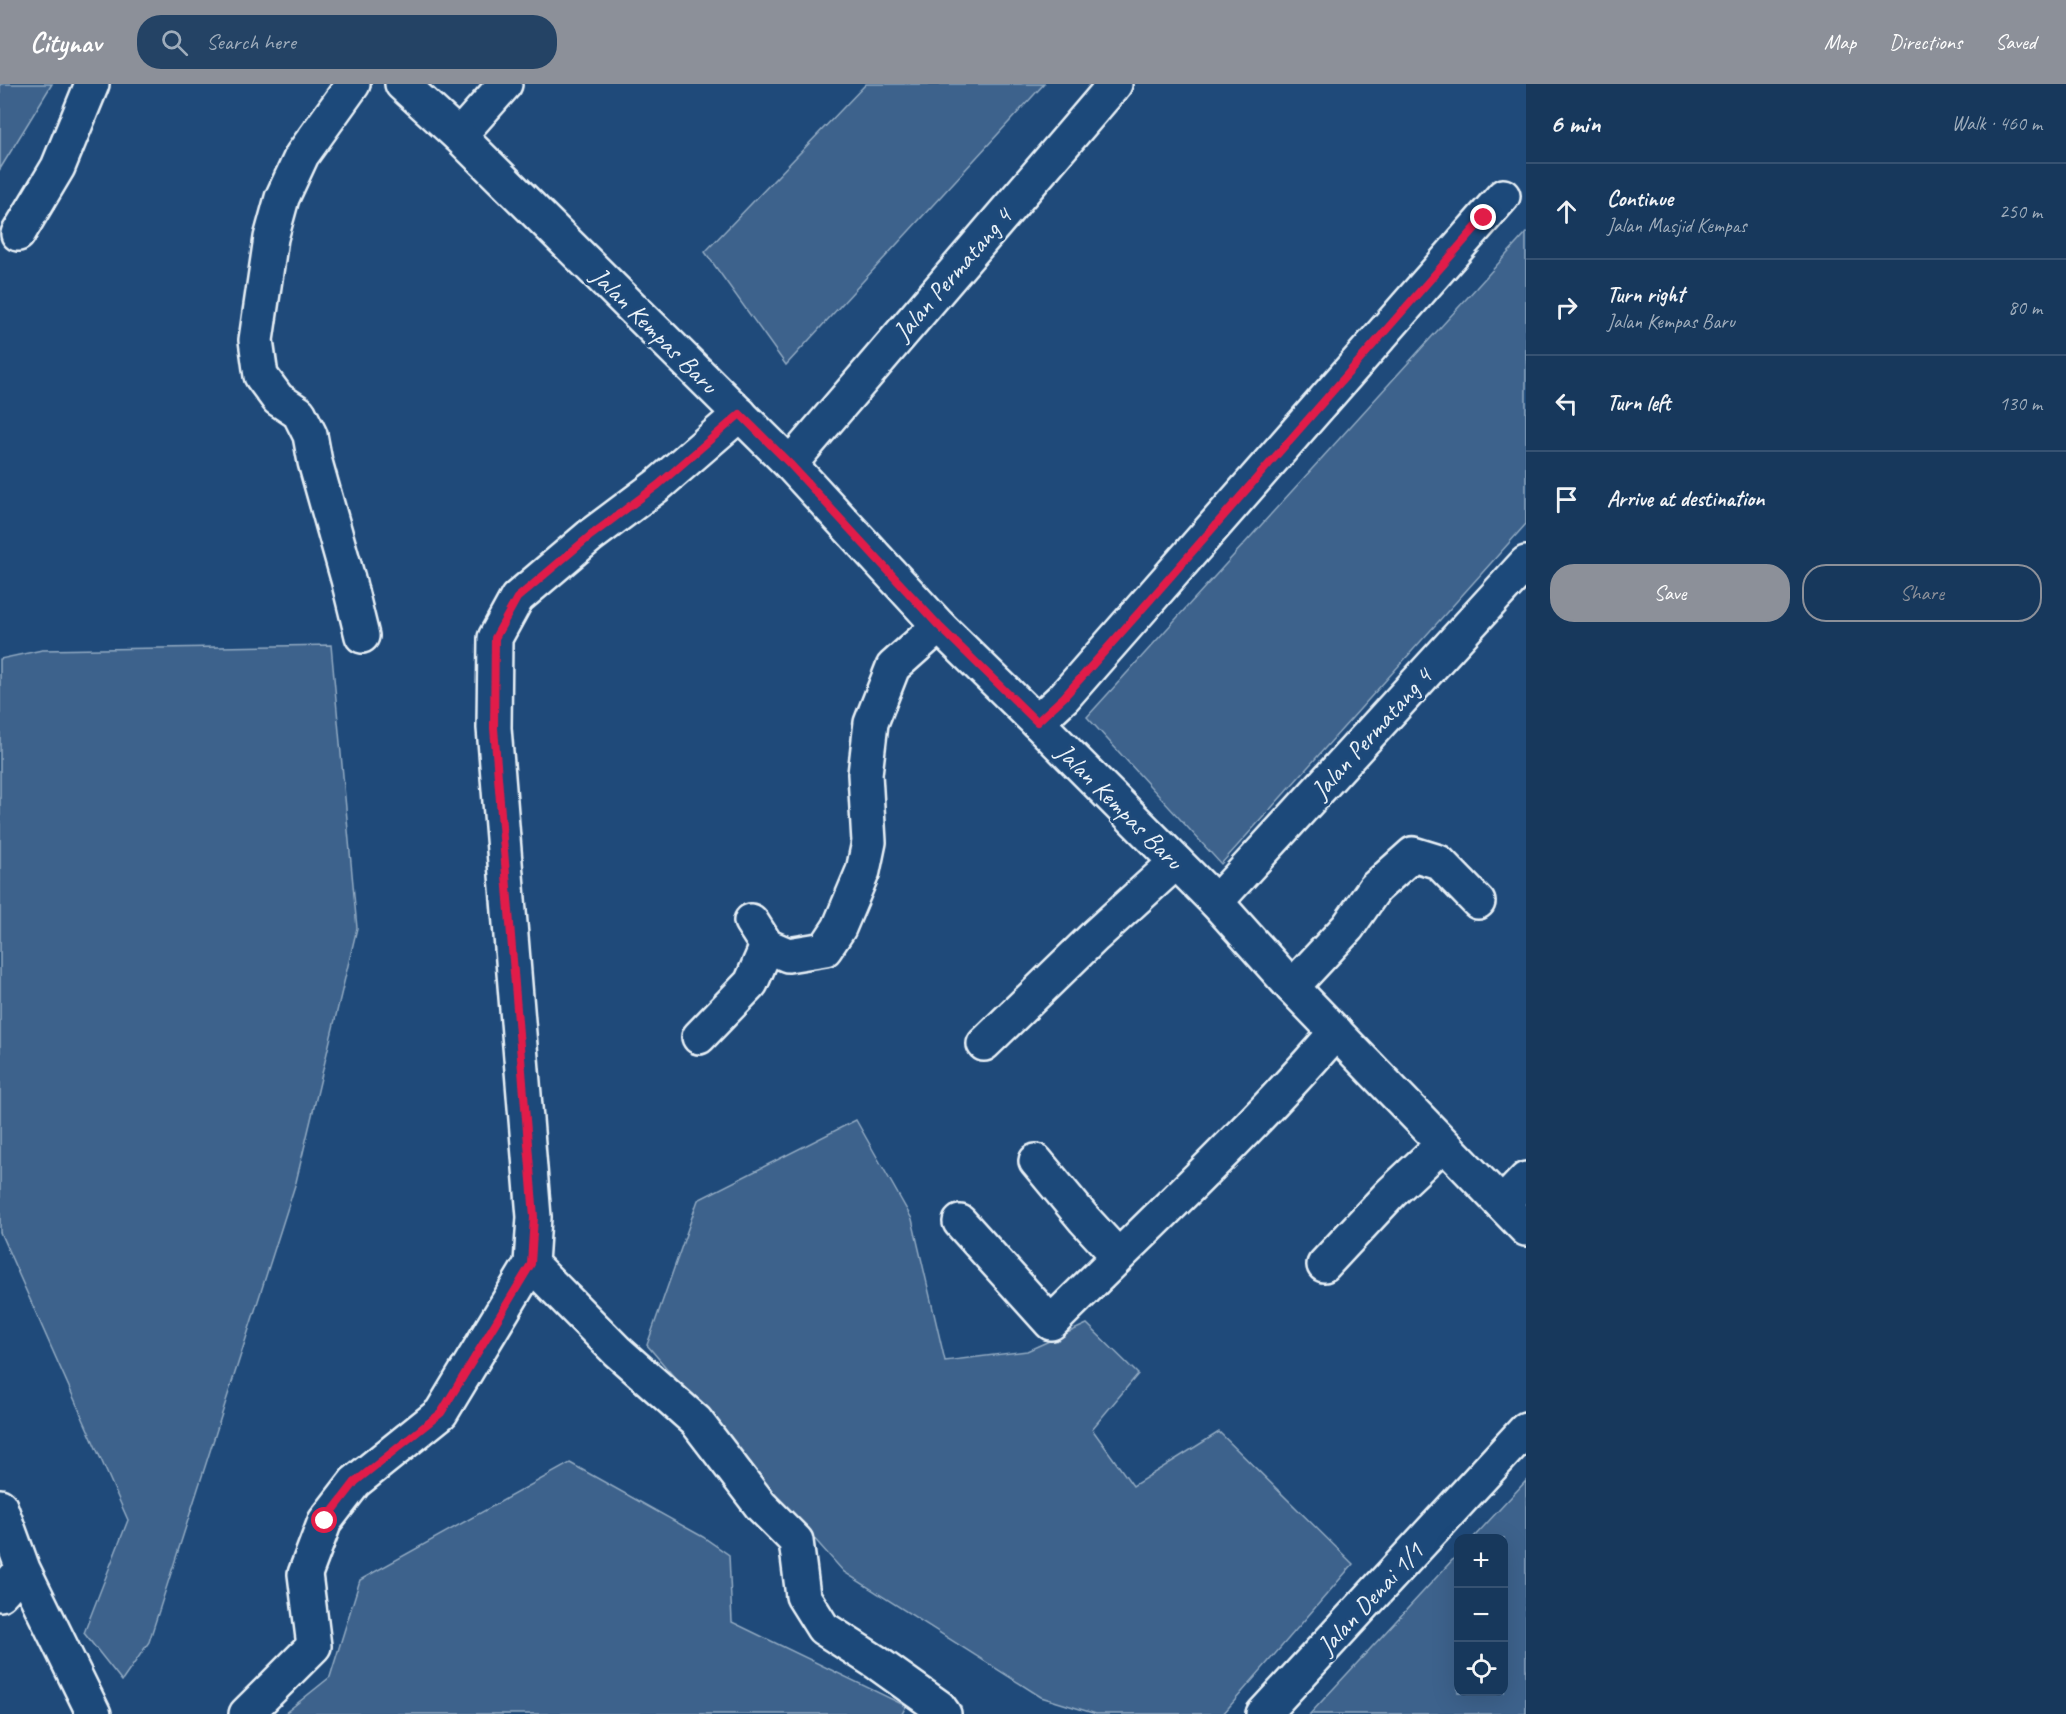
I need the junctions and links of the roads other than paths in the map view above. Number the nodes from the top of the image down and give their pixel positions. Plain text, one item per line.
1 (92, 84) edge
2 (353, 84) edge
3 (402, 84) edge
4 (505, 84) edge
5 (1115, 84) edge
6 (459, 136) junction
7 (1503, 196) dead end
8 (18, 234) dead end
9 (740, 414) junction
10 (790, 464) junction
11 (1526, 563) edge
12 (939, 626) junction
13 (362, 636) dead end
14 (1037, 722) junction
15 (1176, 862) junction
16 (1216, 902) junction
17 (1478, 902) dead end
18 (1292, 987) junction
19 (1336, 1032) junction
20 (699, 1037) dead end
21 (984, 1044) dead end
22 (1443, 1144) junction
23 (1036, 1161) dead end
24 (1526, 1179) edge
25 (1502, 1204) junction
26 (960, 1221) dead end
27 (1526, 1229) edge
28 (1118, 1257) junction
29 (531, 1264) junction
30 (1324, 1265) dead end
31 (1526, 1429) edge
32 (0, 1506) edge
33 (23, 1569) junction
34 (0, 1594) edge
35 (94, 1714) edge
36 (246, 1714) edge
37 (944, 1714) edge
38 (1263, 1714) edge

1 - 8 street
2 - 13 street
3 - 6 street, Jalan Kempas Baru
4 - 6 street
5 - 10 street, Jalan Permatang 4
6 - 9 street, Jalan Kempas Baru
7 - 14 street
9 - 10 street, Jalan Kempas Baru
9 - 29 street
10 - 12 street, Jalan Kempas Baru
11 - 16 street, Jalan Permatang 4
12 - 14 street, Jalan Kempas Baru
12 - 20 street
14 - 15 street, Jalan Kempas Baru
15 - 16 street, Jalan Kempas Baru
15 - 21 street
16 - 18 street, Jalan Kempas Baru
17 - 18 street
18 - 19 street, Jalan Kempas Baru
19 - 22 street, Jalan Kempas Baru
19 - 28 street
22 - 25 street, Jalan Kempas Baru
22 - 30 street
23 - 28 street
24 - 25 street
25 - 27 street, Jalan Kempas Baru
26 - 28 street
29 - 36 street
29 - 37 street
31 - 38 street, Jalan Denai 1/1
32 - 33 street
33 - 34 street
33 - 35 street

